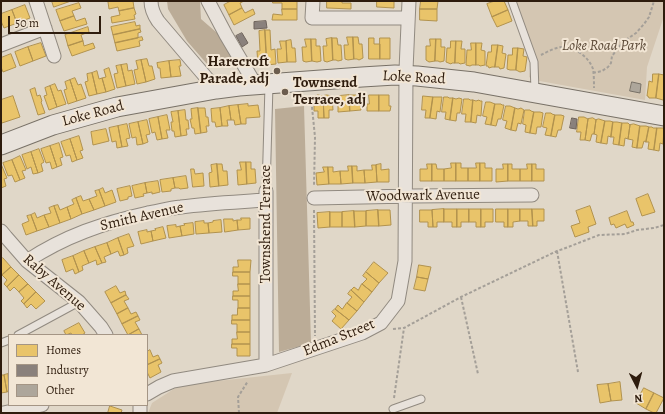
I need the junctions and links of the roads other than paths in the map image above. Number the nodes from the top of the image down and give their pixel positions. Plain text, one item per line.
1 (36, 1) edge
2 (151, 1) edge
3 (208, 1) edge
4 (313, 1) edge
5 (409, 1) edge
6 (512, 1) edge
7 (408, 18) junction
8 (45, 28) junction
9 (1, 44) edge
10 (54, 56) dead end
11 (406, 76) junction
12 (262, 84) junction
13 (216, 89) junction
14 (535, 92) junction
15 (664, 116) edge
16 (1, 145) edge
17 (532, 195) dead end
18 (266, 196) junction
19 (405, 196) junction
20 (314, 198) road end
21 (1, 231) edge
22 (27, 261) junction
23 (79, 302) junction
24 (20, 334) edge
25 (105, 334) edge
26 (266, 365) junction
27 (148, 393) edge
28 (421, 399) dead end
29 (37, 406) edge
30 (393, 409) road end
31 (3, 413) edge

1 - 8 street
2 - 13 street
3 - 12 street
4 - 7 street
5 - 7 street, Edma Street
6 - 14 lane
7 - 11 street, Edma Street
8 - 9 street
8 - 10 street
11 - 12 street, Loke Road
11 - 14 street, Loke Road
11 - 19 street, Edma Street
12 - 13 street, Loke Road
12 - 18 lane, Townshend Terrace
13 - 16 street, Loke Road
14 - 15 street, Loke Road
17 - 19 street, Woodwark Avenue
18 - 22 street, Smith Avenue
18 - 26 street, Townshend Terrace
19 - 20 street, Woodwark Avenue
19 - 26 street, Edma Street
21 - 22 street, Raby Avenue
22 - 23 street, Raby Avenue
23 - 24 lane
23 - 25 street, Raby Avenue
26 - 27 street, Edma Street
28 - 30 lane
29 - 31 street

